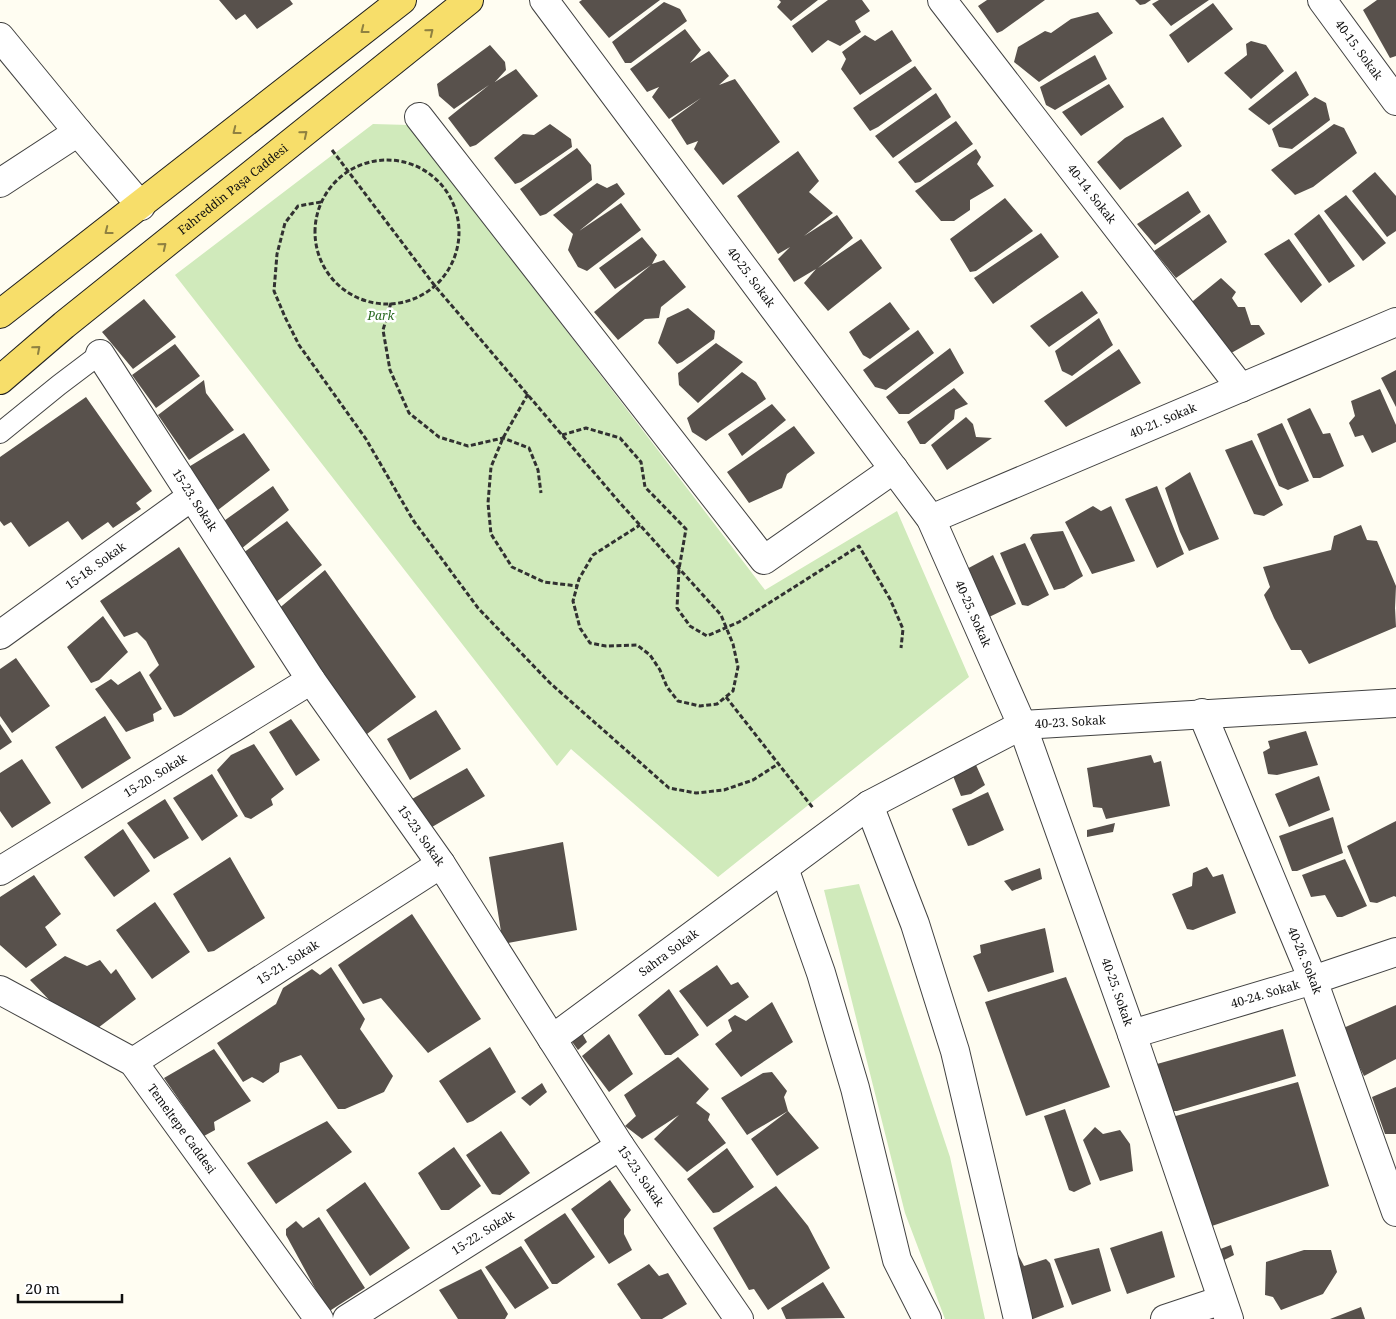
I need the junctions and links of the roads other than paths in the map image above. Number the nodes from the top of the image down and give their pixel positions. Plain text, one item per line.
1 (402, 0) edge
2 (469, 0) edge
3 (544, 0) edge
4 (942, 0) edge
5 (1322, 0) edge
6 (0, 37) edge
7 (1396, 101) edge
8 (419, 117) dead end
9 (78, 132) junction
10 (0, 183) edge
11 (141, 206) junction
12 (0, 314) edge
13 (1396, 322) edge
14 (100, 354) joint
15 (0, 380) edge
16 (1241, 388) junction
17 (0, 433) edge
18 (894, 469) junction
19 (191, 497) junction
20 (931, 519) junction
21 (0, 635) edge
22 (311, 680) junction
23 (1396, 703) edge
24 (1202, 713) junction
25 (1022, 724) junction
26 (869, 805) junction
27 (441, 864) junction
28 (784, 868) junction
29 (0, 871) edge
30 (1396, 952) edge
31 (1313, 980) junction
32 (0, 990) edge
33 (1132, 1034) junction
34 (552, 1038) junction
35 (133, 1062) junction
36 (620, 1146) junction
37 (1396, 1212) edge
38 (1225, 1310) edge
39 (731, 1316) edge
40 (319, 1319) edge
41 (347, 1319) edge
42 (927, 1319) edge
43 (1018, 1319) edge
44 (1165, 1319) edge

1 -> 11 main road
15 -> 2 main road, Fahreddin Paşa Caddesi
3 - 18 street, 40-25. Sokak
4 - 16 street, 40-14. Sokak
5 - 7 street, 40-15. Sokak
6 - 9 street
8 - 18 street
9 - 10 street
9 - 11 street
11 -> 12 main road
13 - 16 street, 40-21. Sokak
14 - 17 lane
14 - 19 street, 15-23. Sokak
16 - 20 street, 40-21. Sokak
18 - 20 street, 40-25. Sokak
19 - 21 street, 15-18. Sokak
19 - 22 street, 15-23. Sokak
20 - 25 street, 40-25. Sokak
22 - 27 street, 15-23. Sokak
22 - 29 street, 15-20. Sokak
23 - 24 street, 40-23. Sokak
24 - 25 street, 40-23. Sokak
24 - 31 street, 40-26. Sokak
25 - 26 street, 40-23. Sokak
25 - 33 street, 40-25. Sokak
26 - 28 street, 40-23. Sokak
26 - 43 street
27 - 34 street, 15-23. Sokak
27 - 35 street, 15-21. Sokak
28 - 34 street, Sahra Sokak
28 - 42 street
30 - 31 street, 40-24. Sokak
31 - 33 street, 40-24. Sokak
31 - 37 street, 40-26. Sokak
32 - 35 street, Temeltepe Caddesi
33 - 38 street, 40-25. Sokak
34 - 36 street, 15-23. Sokak
35 - 40 street, Temeltepe Caddesi
36 - 39 street, 15-23. Sokak
36 - 41 street, 15-22. Sokak
38 - 44 street

